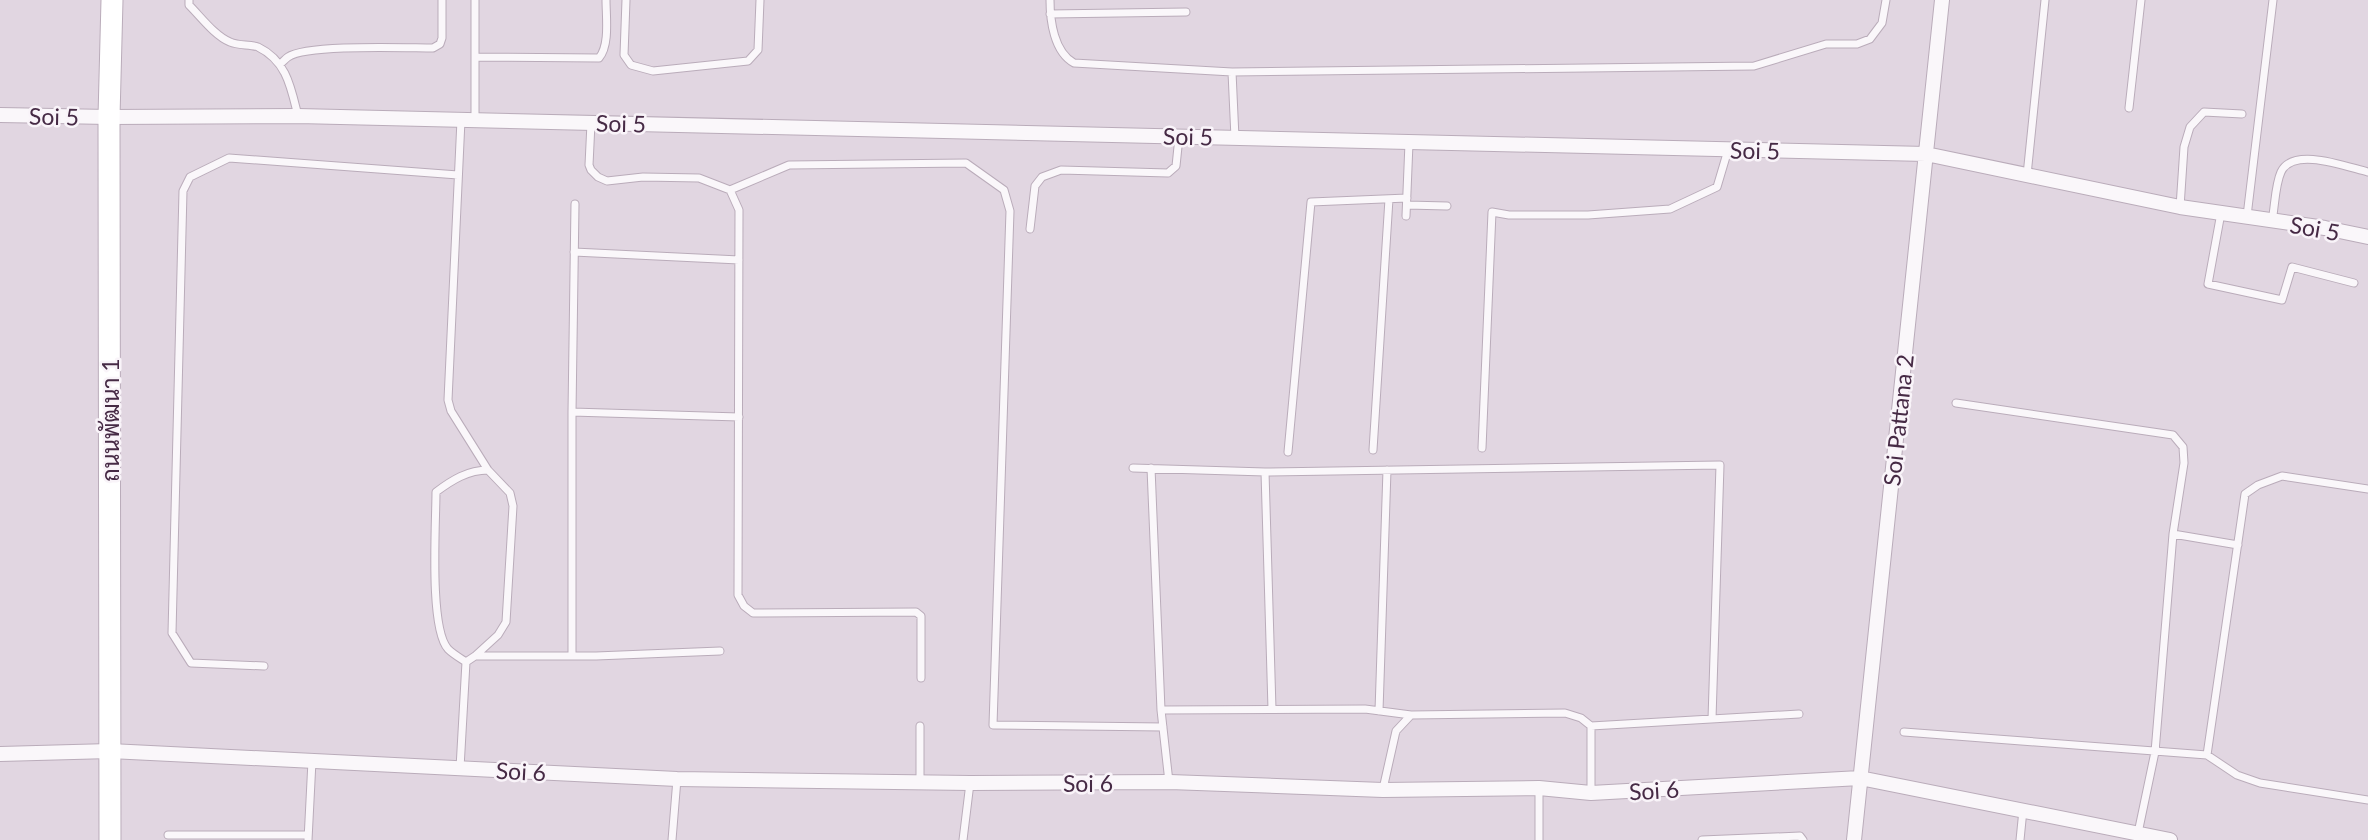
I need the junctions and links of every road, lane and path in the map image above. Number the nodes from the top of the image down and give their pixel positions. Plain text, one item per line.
1 (112, 0) edge
2 (189, 0) edge
3 (442, 0) edge
4 (475, 0) edge
5 (606, 0) edge
6 (626, 0) edge
7 (760, 0) edge
8 (1050, 0) edge
9 (1885, 0) edge
10 (1942, 0) edge
11 (2045, 0) edge
12 (2141, 0) edge
13 (2273, 0) edge
14 (1186, 12) dead end
15 (1050, 14) junction
16 (475, 57) junction
17 (280, 64) junction
18 (1232, 72) junction
19 (2129, 108) dead end
20 (297, 112) junction
21 (2242, 114) dead end
22 (0, 115) edge
23 (109, 117) junction
24 (468, 120) junction
25 (591, 123) junction
26 (1179, 136) junction
27 (1235, 138) junction
28 (1409, 142) junction
29 (1728, 149) junction
30 (1926, 153) junction
31 (2368, 172) edge
32 (458, 174) junction
33 (2027, 175) junction
34 (730, 190) junction
35 (1389, 198) junction
36 (1407, 201) junction
37 (575, 204) dead end
38 (1447, 206) dead end
39 (2180, 207) junction
40 (2221, 213) junction
41 (1406, 216) dead end
42 (2247, 217) junction
43 (2272, 221) junction
44 (1030, 229) dead end
45 (2368, 237) edge
46 (575, 252) junction
47 (739, 260) junction
48 (2354, 284) dead end
49 (1956, 403) dead end
50 (572, 412) junction
51 (738, 416) junction
52 (1482, 448) dead end
53 (1373, 450) dead end
54 (1289, 452) dead end
55 (1133, 468) dead end
56 (1151, 468) junction
57 (488, 470) junction
58 (1387, 470) junction
59 (1265, 472) junction
60 (2368, 489) edge
61 (2173, 534) junction
62 (2238, 545) junction
63 (720, 651) dead end
64 (475, 656) junction
65 (572, 656) junction
66 (466, 662) junction
67 (264, 666) dead end
68 (920, 678) dead end
69 (1272, 709) junction
70 (1161, 710) junction
71 (1379, 711) junction
72 (1799, 714) dead end
73 (1411, 715) junction
74 (1712, 719) junction
75 (920, 726) dead end
76 (1591, 726) junction
77 (1163, 727) junction
78 (1904, 732) dead end
79 (110, 751) junction
80 (2155, 752) junction
81 (0, 754) edge
82 (2207, 755) junction
83 (312, 761) junction
84 (460, 768) junction
85 (1860, 778) junction
86 (677, 779) junction
87 (920, 782) junction
88 (1170, 782) junction
89 (970, 783) junction
90 (1539, 788) junction
91 (1383, 790) junction
92 (1591, 793) junction
93 (2368, 800) edge
94 (2023, 810) junction
95 (2138, 833) junction
96 (168, 835) dead end
97 (308, 837) edge
98 (110, 840) edge
99 (672, 840) edge
100 (963, 840) edge
101 (1539, 840) edge
102 (1702, 840) edge
103 (1803, 840) edge
104 (1854, 840) edge
105 (2020, 840) edge
106 (2170, 840) edge

1 - 23 main road, ถนนพัฒนา 1
2 - 17 lane
3 - 17 lane
4 - 16 lane
5 - 16 lane
6 - 7 lane
8 - 15 lane
9 - 18 lane
10 - 30 street, Soi Pattana 2
11 - 33 lane
12 - 19 lane
13 - 42 lane
14 - 15 lane
15 - 18 lane
16 - 24 lane
17 - 20 lane
18 - 27 lane
20 - 23 street, Soi 5
20 - 24 street, Soi 5
21 - 39 lane
22 - 23 street, Soi 5
23 - 79 main road, ถนนพัฒนา 1
24 - 25 street, Soi 5
24 - 32 lane
25 - 26 street, Soi 5
25 - 34 lane
26 - 27 street, Soi 5
26 - 44 lane
27 - 28 street, Soi 5
28 - 29 street, Soi 5
28 - 36 lane
29 - 30 street, Soi 5
29 - 52 lane
30 - 33 street, Soi 5
30 - 85 street, Soi Pattana 2
31 - 43 lane
32 - 57 lane
32 - 67 lane
33 - 39 street, Soi 5
34 - 47 lane
34 - 77 lane
35 - 36 lane
35 - 53 lane
35 - 54 lane
36 - 38 lane
36 - 41 lane
37 - 46 lane
39 - 40 street, Soi 5
40 - 42 street, Soi 5
40 - 48 lane
42 - 43 street, Soi 5
43 - 45 street, Soi 5
46 - 47 lane
46 - 50 lane
47 - 51 lane
49 - 61 lane
50 - 51 lane
50 - 65 lane
51 - 68 lane
55 - 56 lane
56 - 59 lane
56 - 70 lane
57 - 64 lane
57 - 66 lane
58 - 59 lane
58 - 71 lane
58 - 74 lane
59 - 69 lane
60 - 62 lane
61 - 62 lane
61 - 80 lane
62 - 82 lane
63 - 65 lane
64 - 65 lane
64 - 66 lane
66 - 84 lane
69 - 70 lane
69 - 71 lane
70 - 77 lane
71 - 73 lane
72 - 74 lane
73 - 76 lane
73 - 91 lane
74 - 76 lane
75 - 87 lane
76 - 92 lane
77 - 88 lane
78 - 80 lane
79 - 81 street, Soi 6
79 - 83 street, Soi 6
79 - 98 main road, ถนนพัฒนา 1
80 - 82 lane
80 - 95 lane
82 - 93 lane
83 - 84 street, Soi 6
83 - 97 lane
84 - 86 street, Soi 6
85 - 92 street, Soi 6
85 - 94 street, Soi 6
85 - 104 street, Soi Pattana 2
86 - 87 street, Soi 6
86 - 99 lane
87 - 89 street, Soi 6
88 - 89 street, Soi 6
88 - 91 street, Soi 6
89 - 100 lane
90 - 91 street, Soi 6
90 - 92 street, Soi 6
90 - 101 lane
94 - 95 street, Soi 6
94 - 105 lane
95 - 106 street, Soi 6
96 - 97 lane
102 - 103 lane

